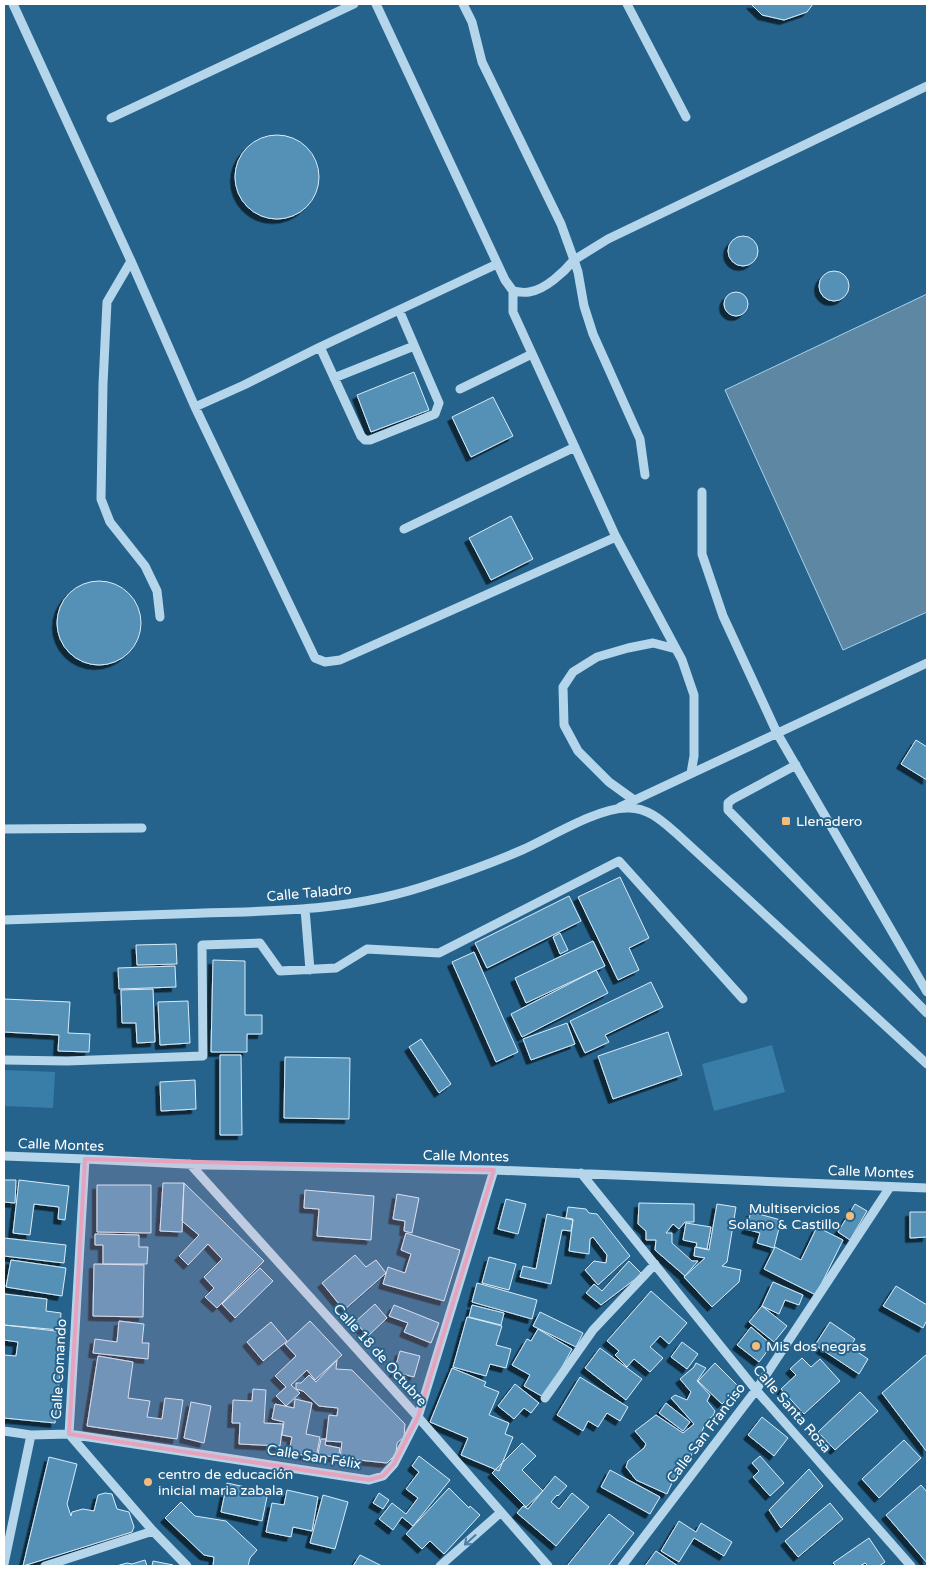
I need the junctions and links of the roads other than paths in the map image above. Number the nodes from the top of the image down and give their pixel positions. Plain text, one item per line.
1 (13, 4) edge
2 (354, 4) edge
3 (376, 4) edge
4 (463, 4) edge
5 (627, 4) edge
6 (927, 86) edge
7 (686, 117) dead end
8 (111, 118) dead end
9 (574, 260) junction
10 (131, 261) junction
11 (497, 264) junction
12 (513, 291) junction
13 (399, 310) junction
14 (414, 346) junction
15 (320, 347) junction
16 (532, 354) junction
17 (334, 378) junction
18 (460, 389) dead end
19 (195, 407) junction
20 (575, 447) junction
21 (645, 475) dead end
22 (702, 492) dead end
23 (404, 529) dead end
24 (616, 537) junction
25 (160, 617) dead end
26 (676, 649) junction
27 (927, 662) edge
28 (777, 733) junction
29 (796, 766) junction
30 (691, 773) junction
31 (634, 800) junction
32 (615, 809) junction
33 (142, 828) dead end
34 (4, 829) edge
35 (305, 909) junction
36 (4, 920) edge
37 (310, 970) junction
38 (927, 992) edge
39 (744, 999) dead end
40 (927, 1012) edge
41 (4, 1060) edge
42 (927, 1064) edge
43 (4, 1156) edge
44 (85, 1159) junction
45 (190, 1164) junction
46 (494, 1170) junction
47 (581, 1173) junction
48 (890, 1187) junction
49 (927, 1188) edge
50 (655, 1264) junction
51 (756, 1390) junction
52 (545, 1398) dead end
53 (418, 1418) junction
54 (4, 1431) edge
55 (69, 1434) junction
56 (31, 1435) junction
57 (500, 1513) junction
58 (153, 1530) junction
59 (4, 1564) edge
60 (45, 1566) edge
61 (188, 1566) edge
62 (440, 1566) edge
63 (548, 1566) edge
64 (622, 1566) edge
65 (911, 1566) edge

1 - 10 street
2 - 8 street
3 - 11 street
4 - 9 street
5 - 7 street
6 - 9 street
9 - 12 street
9 - 21 street
10 - 19 street
10 - 25 street
11 - 12 street
11 - 13 street
12 - 16 street
13 - 14 street
13 - 15 street
14 - 17 street
14 - 17 street
15 - 17 street
15 - 19 street
16 - 18 street
16 - 20 street
19 - 24 street
20 - 23 street
20 - 24 street
22 - 28 street
24 - 26 street
26 - 30 street
26 - 31 street
27 - 28 street
28 - 29 street
28 - 30 street
29 - 38 street
29 - 40 street
30 - 31 street
31 - 32 street
32 - 35 street, Calle Taladro
32 - 42 street
33 - 34 street
35 - 36 street, Calle Taladro
35 - 37 street
37 - 39 street
37 - 41 street
43 - 44 street, Calle Montes
44 - 45 street, Calle Montes
44 - 55 street, Calle Comando
45 - 46 street, Calle Montes
45 - 53 street, Calle 18 de Octubre
46 - 47 street, Calle Montes
46 - 53 street, Calle San Félix
47 - 48 street, Calle Montes
47 - 50 street, Calle Santa Rosa
48 - 49 street, Calle Montes
48 - 51 street, Calle San Franciso
50 - 51 street, Calle Santa Rosa
50 - 52 street
51 - 64 street, Calle San Franciso
51 - 65 street, Calle Santa Rosa
53 - 55 street, Calle San Félix
53 - 57 street, Calle 18 de Octubre
54 - 56 street, Calle San Félix
55 - 56 street, Calle San Félix
55 - 58 street, Calle Comando
56 - 59 street
57 -> 62 street
57 - 63 street, Calle 18 de Octubre
58 - 60 street
58 - 61 street, Calle Comando

